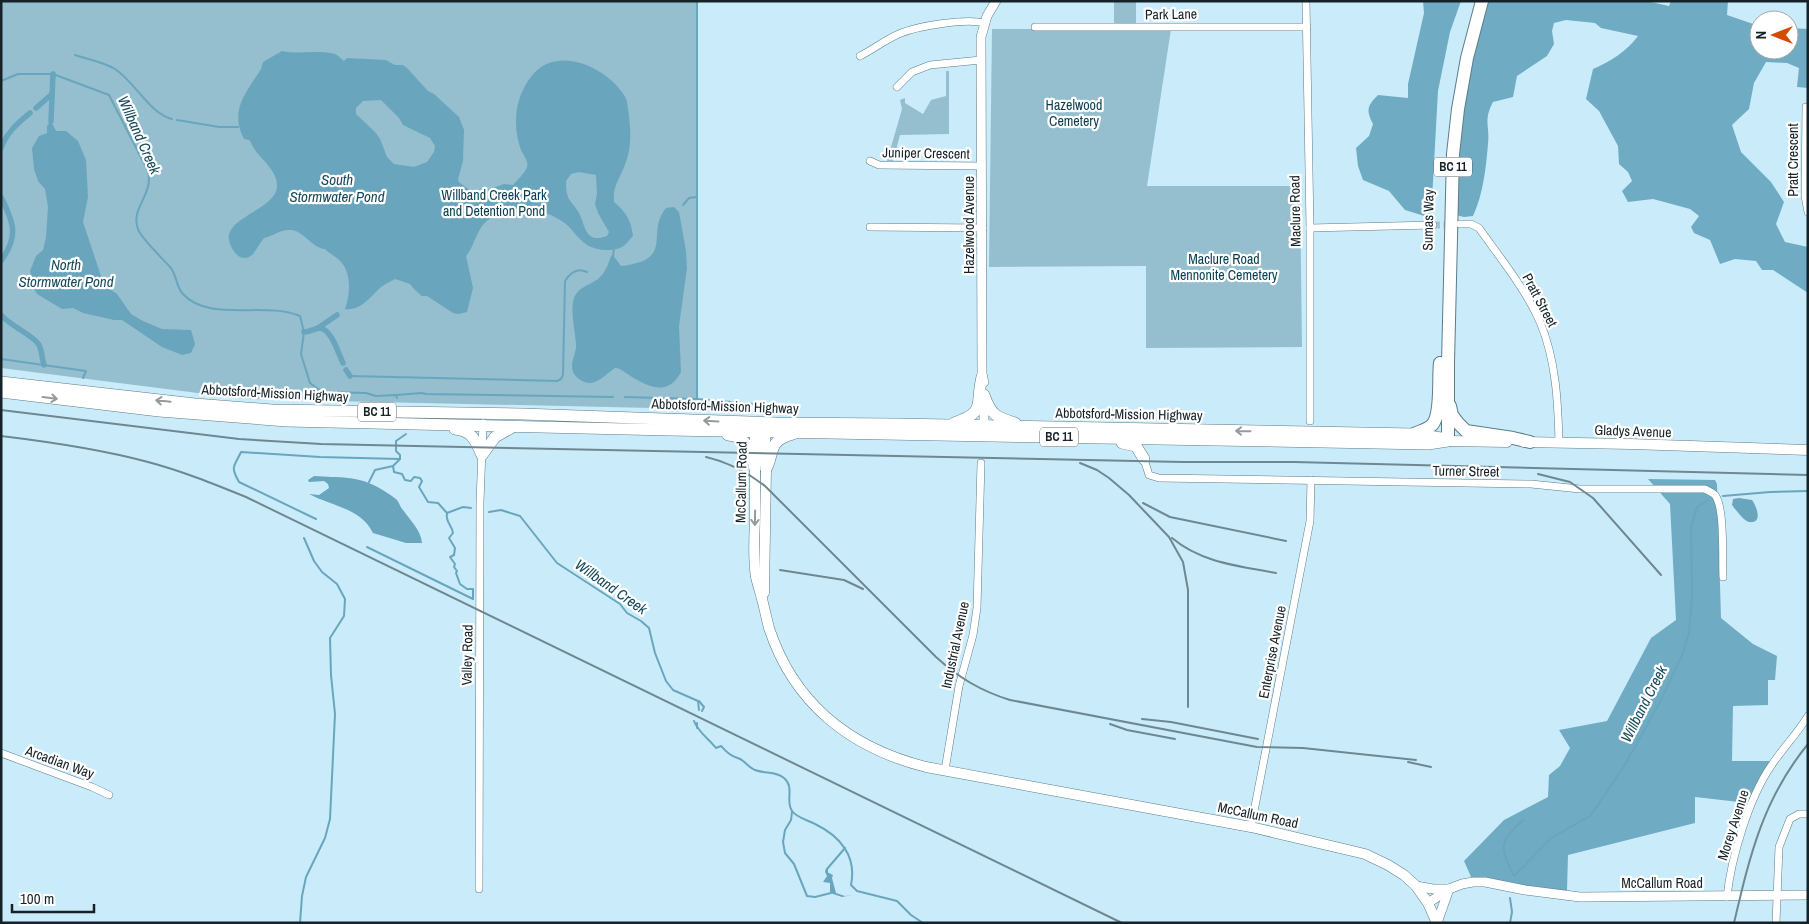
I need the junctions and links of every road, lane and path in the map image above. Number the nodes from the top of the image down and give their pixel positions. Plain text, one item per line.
1 (996, 1) edge
2 (1306, 1) edge
3 (1474, 1) edge
4 (1482, 1) edge
5 (984, 23) junction
6 (1035, 26) dead end
7 (1307, 27) junction
8 (860, 56) dead end
9 (981, 60) junction
10 (897, 87) dead end
11 (1806, 107) dead end
12 (870, 161) dead end
13 (982, 166) junction
14 (1808, 212) edge
15 (1460, 224) tunnel mouth
16 (1433, 225) tunnel mouth
17 (870, 227) dead end
18 (983, 228) junction
19 (1310, 228) junction
20 (1444, 363) junction
21 (1, 376) edge
22 (982, 377) junction
23 (1, 382) edge
24 (1, 392) edge
25 (123, 396) junction
26 (984, 396) junction
27 (195, 404) junction
28 (1310, 421) dead end
29 (399, 424) junction
30 (483, 424) junction
31 (630, 424) junction
32 (948, 425) junction
33 (526, 426) junction
34 (984, 426) junction
35 (760, 428) junction
36 (1025, 431) junction
37 (803, 432) junction
38 (973, 434) junction
39 (1414, 434) junction
40 (1184, 440) junction
41 (1447, 440) junction
42 (1530, 442) junction
43 (1559, 443) junction
44 (1808, 450) edge
45 (482, 455) junction
46 (1144, 459) junction
47 (980, 463) dead end
48 (760, 469) junction
49 (1311, 480) junction
50 (1723, 577) dead end
51 (1808, 716) edge
52 (1, 754) edge
53 (945, 770) junction
54 (109, 795) dead end
55 (1808, 814) edge
56 (1251, 828) junction
57 (1416, 886) junction
58 (479, 889) dead end
59 (1449, 889) junction
60 (1808, 895) edge
61 (1778, 896) junction
62 (1727, 897) junction
63 (1428, 903) junction
64 (1437, 923) edge
65 (1776, 923) edge
66 (1780, 923) edge

1 - 5 street
2 - 7 street, Maclure Road
3 - 20 highway, Sumas Way / BC 11
4 - 20 highway, Sumas Way / BC 11
5 - 8 street
5 - 9 street, Hazelwood Avenue
6 - 7 street, Park Lane
7 - 19 street, Maclure Road
9 - 10 street
9 - 13 street, Hazelwood Avenue
11 - 14 street, Pratt Crescent
12 - 13 street, Juniper Crescent
13 - 18 street, Hazelwood Avenue
15 - 43 street, Pratt Street
16 - 19 street
17 - 18 street
18 - 22 street, Hazelwood Avenue
19 - 28 street, Maclure Road
20 - 39 highway
20 - 41 highway, Sumas Way / BC 11
20 - 42 highway
21 - 25 highway
22 - 26 street, Hazelwood Avenue
22 - 32 highway
23 - 25 highway, Abbotsford-Mission Highway / BC 11
24 -> 29 highway, Abbotsford-Mission Highway / BC 11
27 -> 25 highway, Abbotsford-Mission Highway / BC 11
26 - 34 street, Hazelwood Avenue
26 - 36 highway
27 - 30 highway
27 - 31 highway, Abbotsford-Mission Highway / BC 11
29 - 30 highway, Abbotsford-Mission Highway / BC 11
29 - 45 highway
30 - 31 highway
30 - 33 highway, Abbotsford-Mission Highway / BC 11
30 - 45 street, Valley Road
31 - 33 highway, Abbotsford-Mission Highway / BC 11
31 - 35 highway, Abbotsford-Mission Highway / BC 11
31 - 48 highway
32 - 34 highway, Abbotsford-Mission Highway / BC 11
32 - 35 highway, Abbotsford-Mission Highway / BC 11
33 - 45 highway
34 - 36 highway, Abbotsford-Mission Highway / BC 11
34 - 38 highway
35 - 37 highway, Abbotsford-Mission Highway / BC 11
35 - 48 main road, McCallum Road
36 - 38 highway, Abbotsford-Mission Highway / BC 11
39 -> 36 highway, Abbotsford-Mission Highway / BC 11
36 - 40 highway, Abbotsford-Mission Highway / BC 11
36 - 46 highway
37 - 38 highway, Abbotsford-Mission Highway / BC 11
37 - 48 highway
39 - 41 highway, Abbotsford-Mission Highway / BC 11
40 - 41 highway, Abbotsford-Mission Highway / BC 11
40 - 46 highway
41 - 42 main road, Gladys Avenue
42 - 43 main road, Gladys Avenue
43 - 44 main road, Gladys Avenue
45 - 58 street, Valley Road
46 - 49 street, Turner Street
47 - 53 street, Industrial Avenue
48 - 53 main road, McCallum Road
49 - 50 street, Turner Street
49 - 56 street, Enterprise Avenue
51 - 62 street, Morey Avenue
52 - 54 street, Arcadian Way
53 - 56 main road, McCallum Road
55 - 61 street
56 - 57 main road, McCallum Road
57 - 59 street
57 - 63 main road, McCallum Road
59 - 62 street, McCallum Road
59 - 63 street, McCallum Road
59 - 64 street
60 - 61 street, McCallum Road
61 - 62 street, McCallum Road
61 - 65 street
61 - 66 street
63 - 64 main road

